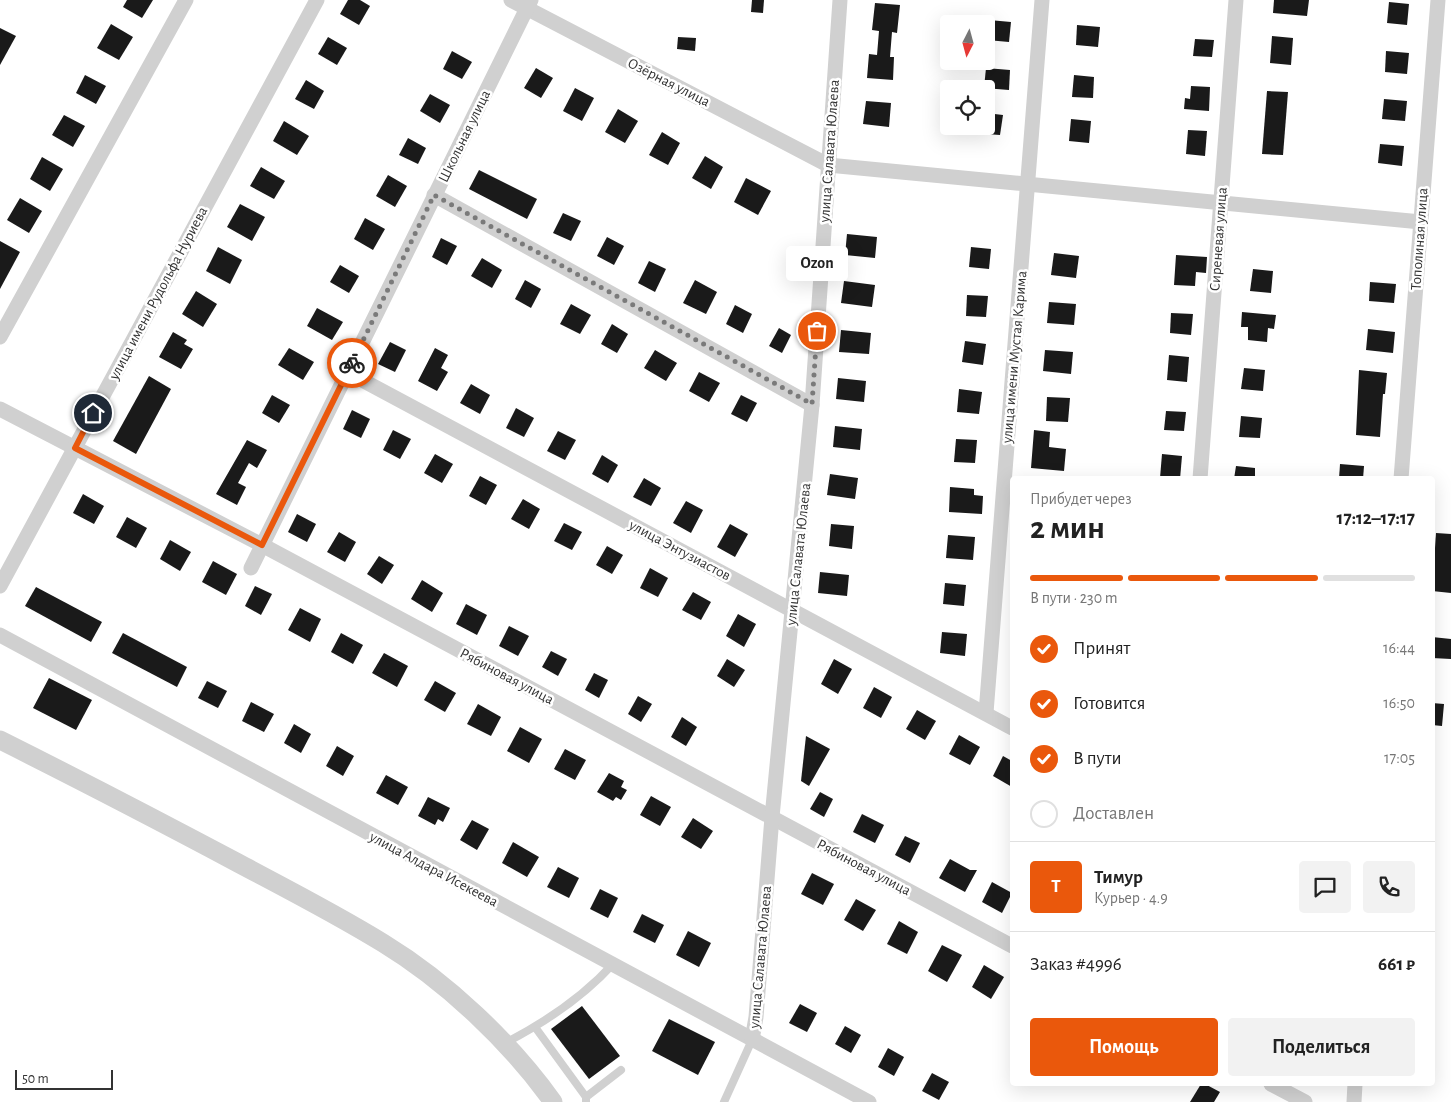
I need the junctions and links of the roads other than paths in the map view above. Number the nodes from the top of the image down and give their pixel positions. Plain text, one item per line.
1 (186, 0) edge
2 (316, 0) edge
3 (511, 0) edge
4 (840, 0) edge
5 (1042, 0) edge
6 (1236, 0) edge
7 (1438, 0) edge
8 (529, 4) edge
9 (828, 165) junction
10 (1028, 184) junction
11 (434, 195) junction
12 (1221, 203) junction
13 (1421, 222) junction
14 (0, 337) edge
15 (347, 372) junction
16 (812, 404) junction
17 (0, 409) edge
18 (75, 448) junction
19 (1200, 476) edge
20 (1401, 476) edge
21 (262, 545) junction
22 (251, 568) dead end
23 (0, 586) edge
24 (792, 610) junction
25 (0, 635) edge
26 (986, 713) junction
27 (1010, 727) edge
28 (0, 740) edge
29 (772, 817) junction
30 (1010, 945) edge
31 (613, 964) junction
32 (535, 1027) junction
33 (752, 1040) junction
34 (505, 1043) junction
35 (621, 1070) dead end
36 (1275, 1086) edge
37 (1355, 1086) edge
38 (586, 1099) edge
39 (553, 1102) edge
40 (724, 1102) edge
41 (869, 1102) edge
42 (1306, 1102) edge
43 (1354, 1102) edge

1 - 14 street
2 - 18 street, улица имени Рудольфа Нуриева
3 - 8 street, Озёрная улица
4 - 9 street, улица Салавата Юлаева
5 - 10 street, улица имени Мустая Карима
6 - 12 street, Сиреневая улица
7 - 13 street, Тополиная улица
8 - 9 street, Озёрная улица
8 - 11 street, Школьная улица
9 - 10 street
9 - 16 street, улица Салавата Юлаева
10 - 12 street
10 - 26 street, улица имени Мустая Карима
11 - 15 street, Школьная улица
11 - 16 street
12 - 13 street
12 - 19 street, Сиреневая улица
13 - 20 street, Тополиная улица
15 - 21 street, Школьная улица
15 - 24 street, улица Энтузиастов
16 - 24 street, улица Салавата Юлаева
17 - 18 street, Рябиновая улица
18 - 21 street, Рябиновая улица
18 - 23 street, улица имени Рудольфа Нуриева
21 - 22 street, Школьная улица
21 - 29 street, Рябиновая улица
24 - 26 street, улица Энтузиастов
24 - 29 street, улица Салавата Юлаева
25 - 31 street, улица Алдара Исекеева
26 - 27 street, улица Энтузиастов
28 - 34 street
29 - 30 street, Рябиновая улица
29 - 33 street, улица Салавата Юлаева
31 - 32 lane
31 - 33 street, улица Алдара Исекеева
32 - 34 lane
32 - 38 lane
33 - 40 lane, улица Салавата Юлаева
33 - 41 street, улица Алдара Исекеева
34 - 39 street
35 - 38 lane
36 - 42 street
37 - 43 street

